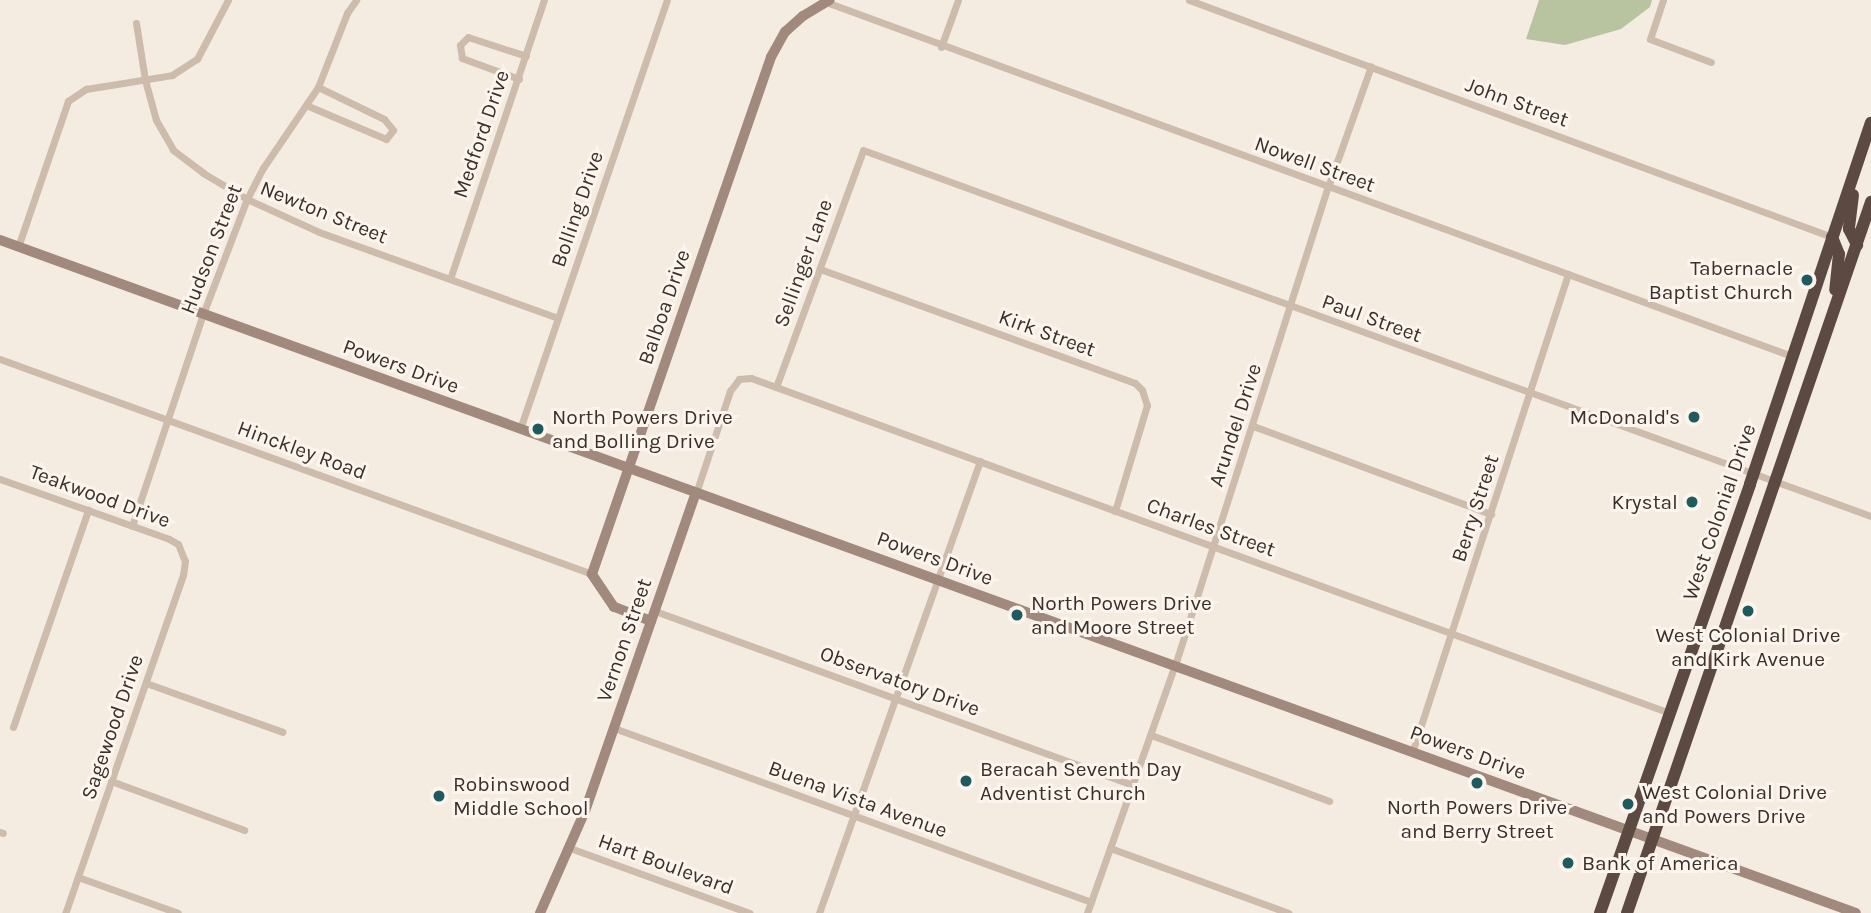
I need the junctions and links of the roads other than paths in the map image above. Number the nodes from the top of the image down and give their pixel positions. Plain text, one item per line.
1 (228, 0) edge
2 (356, 0) edge
3 (544, 0) edge
4 (667, 0) edge
5 (958, 0) edge
6 (1189, 0) edge
7 (1662, 0) edge
8 (828, 1) edge
9 (136, 23) dead end
10 (942, 47) junction
11 (526, 55) junction
12 (1711, 62) dead end
13 (1371, 66) junction
14 (519, 79) junction
15 (145, 80) junction
16 (318, 87) junction
17 (306, 105) junction
18 (1871, 123) edge
19 (863, 150) joint
20 (1855, 170) junction
21 (1328, 187) junction
22 (247, 199) junction
23 (1871, 202) edge
24 (1832, 237) junction
25 (0, 240) edge
26 (1857, 245) junction
27 (18, 247) junction
28 (820, 269) junction
29 (1569, 274) junction
30 (450, 279) junction
31 (1290, 307) junction
32 (203, 314) junction
33 (558, 318) junction
34 (1831, 318) junction
35 (1793, 356) junction
36 (0, 359) edge
37 (739, 379) joint
38 (776, 387) junction
39 (1530, 395) junction
40 (167, 420) junction
41 (1253, 426) junction
42 (520, 429) junction
43 (980, 461) junction
44 (629, 468) junction
45 (1753, 475) junction
46 (0, 479) edge
47 (1776, 483) junction
48 (696, 493) junction
49 (88, 510) junction
50 (1115, 510) junction
51 (1491, 514) junction
52 (1871, 516) edge
53 (132, 526) junction
54 (1214, 546) junction
55 (183, 553) joint
56 (592, 574) junction
57 (937, 580) junction
58 (655, 611) junction
59 (651, 621) junction
60 (1453, 632) junction
61 (1174, 666) junction
62 (146, 683) junction
63 (896, 699) junction
64 (1671, 713) junction
65 (13, 727) dead end
66 (614, 728) junction
67 (283, 732) dead end
68 (1151, 735) junction
69 (1412, 752) junction
70 (111, 781) junction
71 (1133, 785) junction
72 (1329, 801) dead end
73 (854, 817) junction
74 (244, 830) dead end
75 (1629, 832) junction
76 (1653, 841) junction
77 (570, 848) junction
78 (1110, 848) junction
79 (78, 877) junction
80 (1091, 902) junction
81 (65, 913) edge
82 (178, 913) edge
83 (540, 913) edge
84 (750, 913) edge
85 (819, 913) edge
86 (1087, 913) edge
87 (1289, 913) edge
88 (1600, 913) edge
89 (1627, 913) edge
90 (1856, 913) edge

1 - 15 street
2 - 16 street, Hudson Street
3 - 11 street, Medford Drive
4 - 33 street, Bolling Drive
5 - 10 street
6 - 13 street, John Street
7 - 12 street
8 - 10 street, Nowell Street
8 - 44 street, Balboa Drive
9 - 15 street, Newton Street
10 - 21 street, Nowell Street
11 - 14 street, Medford Drive
11 - 14 street
13 - 21 street, Arundel Drive
13 - 24 street, John Street
14 - 30 street, Medford Drive
15 - 22 street, Newton Street
15 - 27 street
16 - 17 street, Hudson Street
16 - 17 street
17 - 22 street, Hudson Street
18 - 20 highway, West Colonial Drive
19 - 28 street, Sellinger Lane
19 - 31 street, Paul Street
20 - 24 highway, West Colonial Drive
20 - 26 highway
21 - 29 street, Nowell Street
21 - 31 street, Arundel Drive
22 - 30 street, Newton Street
22 - 32 street, Hudson Street
23 - 26 highway
24 - 34 highway
24 - 35 highway, West Colonial Drive
25 - 27 street, Powers Drive
26 - 34 highway
27 - 32 street, Powers Drive
28 - 38 street, Sellinger Lane
28 - 50 street, Kirk Street
29 - 35 street, Nowell Street
29 - 39 street, Berry Street
30 - 33 street, Newton Street
31 - 39 street, Paul Street
31 - 41 street, Arundel Drive
32 - 40 street, Hudson Street
32 - 42 street, Powers Drive
33 - 42 street, Bolling Drive
34 - 47 highway
35 - 45 highway, West Colonial Drive
36 - 40 street, Hinckley Road
37 - 38 street, Charles Street
37 - 48 street, Vernon Street
38 - 43 street, Charles Street
39 - 45 street, Paul Street
39 - 51 street, Berry Street
40 - 53 street, Hudson Street
40 - 56 street, Hinckley Road
41 - 51 street
41 - 54 street, Arundel Drive
42 - 44 street, Powers Drive
43 - 50 street, Charles Street
43 - 57 street
44 - 48 street, Powers Drive
44 - 56 street, Balboa Drive
45 - 47 street, Paul Street
45 - 64 highway, West Colonial Drive
46 - 49 street, Teakwood Drive
47 - 52 street, Paul Street
47 - 76 highway
48 - 57 street, Powers Drive
48 - 58 street, Vernon Street
49 - 53 street, Teakwood Drive
49 - 65 street
50 - 54 street, Charles Street
51 - 60 street, Berry Street
53 - 55 street, Teakwood Drive
54 - 60 street, Charles Street
54 - 61 street, Arundel Drive
55 - 62 street, Sagewood Drive
56 - 59 street
57 - 61 street, Powers Drive
57 - 63 street
58 - 59 street, Vernon Street
58 - 63 street, Observatory Drive
59 - 66 street, Vernon Street
60 - 64 street, Charles Street
60 - 69 street, Berry Street
61 - 68 street, Arundel Drive
61 - 69 street, Powers Drive
62 - 67 street
62 - 70 street, Sagewood Drive
63 - 71 street, Observatory Drive
63 - 73 street
64 - 75 highway, West Colonial Drive
66 - 73 street, Buena Vista Avenue
66 - 77 street, Vernon Street
68 - 71 street, Arundel Drive
68 - 72 street
69 - 75 street, Powers Drive
70 - 74 street
70 - 79 street, Sagewood Drive
71 - 78 street, Arundel Drive
73 - 80 street, Buena Vista Avenue
73 - 85 street
75 - 76 street, Powers Drive
75 - 88 highway, West Colonial Drive
76 - 89 highway
76 - 90 street, Powers Drive
77 - 83 street, Vernon Street
77 - 84 street, Hart Boulevard
78 - 80 street, Arundel Drive
78 - 87 street
79 - 81 street, Sagewood Drive
79 - 82 street
80 - 86 street, Arundel Drive

